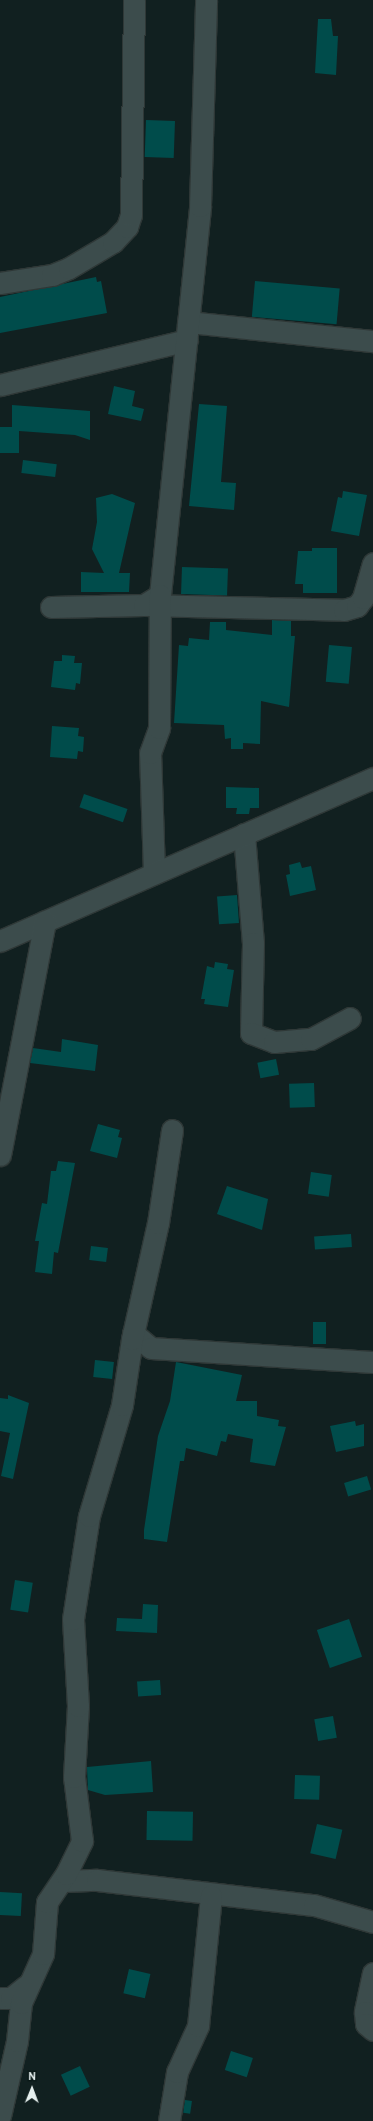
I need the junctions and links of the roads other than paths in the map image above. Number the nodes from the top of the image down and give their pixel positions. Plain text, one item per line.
1 (134, 0) edge
2 (206, 0) edge
3 (0, 283) edge
4 (188, 331) junction
5 (373, 341) edge
6 (0, 385) edge
7 (373, 563) edge
8 (154, 602) junction
9 (51, 607) dead end
10 (373, 778) edge
11 (244, 834) junction
12 (153, 846) junction
13 (177, 862) junction
14 (154, 872) junction
15 (45, 921) junction
16 (0, 941) edge
17 (350, 1018) dead end
18 (172, 1130) dead end
19 (0, 1155) edge
20 (133, 1333) junction
21 (151, 1348) junction
22 (130, 1356) junction
23 (373, 1362) edge
24 (82, 1841) junction
25 (97, 1880) junction
26 (63, 1881) junction
27 (211, 1896) junction
28 (373, 1922) edge
29 (373, 1973) edge
30 (14, 1998) edge
31 (373, 2030) edge
32 (0, 2116) edge
33 (169, 2121) edge

1 - 3 street
2 - 4 street
4 - 5 street
4 - 6 street
4 - 8 street
7 - 8 street
8 - 9 street
8 - 12 street
10 - 11 street
11 - 13 street
11 - 17 street
12 - 13 street
12 - 14 street
13 - 14 street
14 - 15 street
15 - 16 street
15 - 19 street
18 - 20 street
20 - 21 street
20 - 22 street
21 - 22 street
21 - 23 street
22 - 24 street
24 - 25 street
24 - 26 street
25 - 26 street
25 - 27 street
26 - 30 street
27 - 28 street
27 - 33 street
29 - 31 street
30 - 32 street

